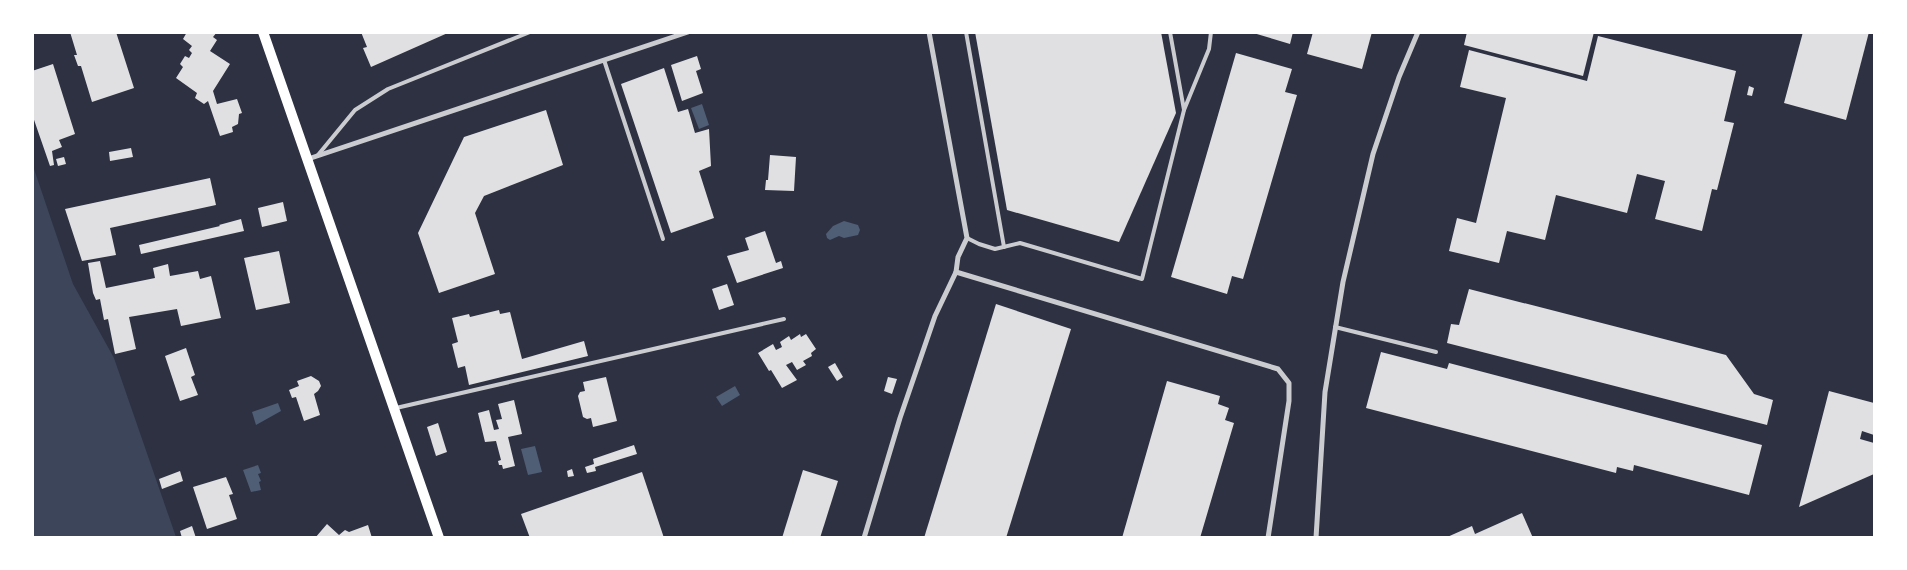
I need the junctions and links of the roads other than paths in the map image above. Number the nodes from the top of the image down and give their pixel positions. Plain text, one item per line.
1 (263, 32) edge
2 (530, 32) edge
3 (688, 32) edge
4 (929, 32) edge
5 (966, 32) edge
6 (1170, 32) edge
7 (1212, 32) edge
8 (1418, 32) edge
9 (604, 60) junction
10 (1184, 110) junction
11 (312, 158) junction
12 (967, 238) junction
13 (663, 240) dead end
14 (1004, 246) junction
15 (956, 272) junction
16 (784, 319) dead end
17 (1336, 327) junction
18 (1436, 352) dead end
19 (394, 408) junction
20 (439, 538) edge
21 (864, 538) edge
22 (1268, 538) edge
23 (1316, 538) edge

1 - 11 main road
2 - 11 lane
3 - 9 street
4 - 12 street
5 - 14 lane
6 - 10 lane
7 - 10 lane
8 - 17 street
9 - 11 street
9 - 13 lane
10 - 14 lane
11 - 19 main road
12 - 14 lane
12 - 15 street
15 - 21 street
15 - 22 street
16 - 19 lane
17 - 18 lane
17 - 23 street
19 - 20 main road

